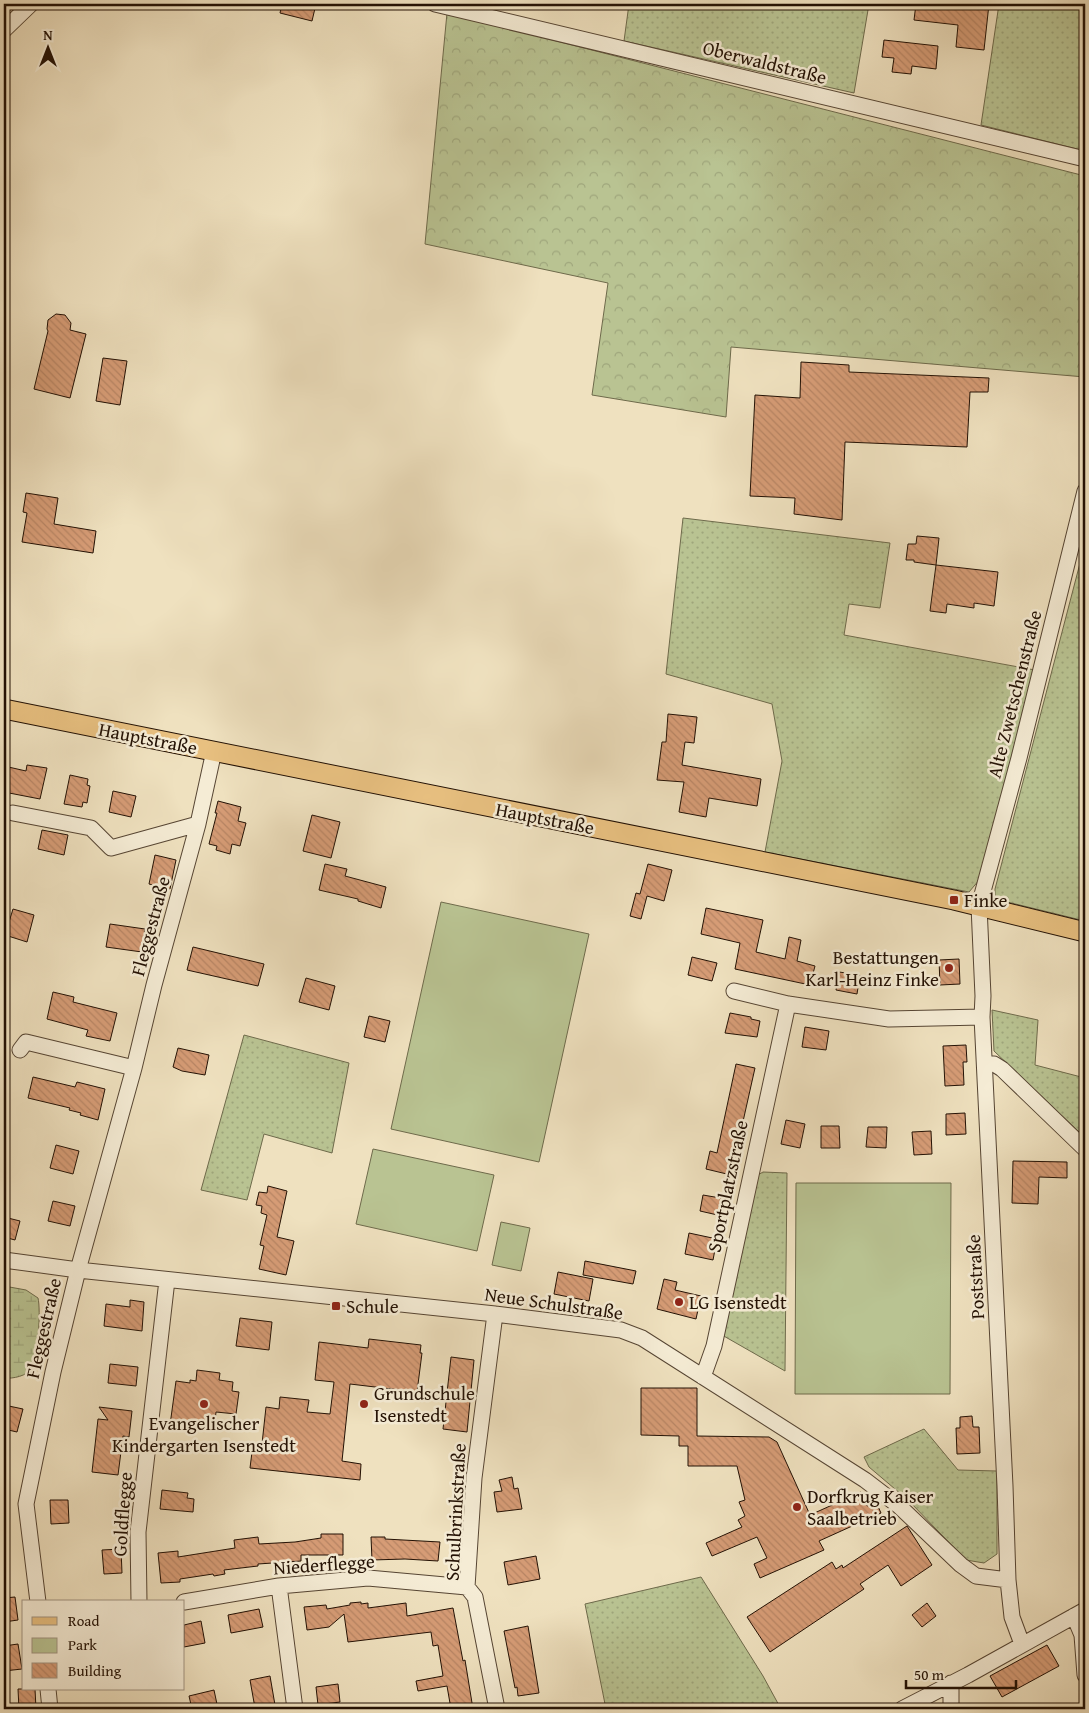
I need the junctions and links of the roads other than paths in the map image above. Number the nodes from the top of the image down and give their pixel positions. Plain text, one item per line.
1 (31, 4) edge
2 (435, 4) edge
3 (4, 30) edge
4 (1085, 160) edge
5 (1085, 491) edge
6 (4, 709) edge
7 (214, 751) junction
8 (13, 813) dead end
9 (198, 824) junction
10 (979, 906) junction
11 (1085, 932) edge
12 (734, 991) dead end
13 (788, 1004) junction
14 (982, 1017) junction
15 (20, 1050) dead end
16 (985, 1064) junction
17 (134, 1068) junction
18 (1085, 1149) edge
19 (4, 1260) edge
20 (78, 1270) junction
21 (167, 1280) junction
22 (495, 1314) junction
23 (704, 1377) junction
24 (1008, 1580) junction
25 (279, 1586) junction
26 (467, 1587) junction
27 (38, 1600) edge
28 (139, 1600) edge
29 (185, 1602) edge
30 (1080, 1613) edge
31 (1022, 1644) junction
32 (1085, 1675) edge
33 (951, 1684) junction
34 (48, 1690) edge
35 (50, 1709) edge
36 (295, 1709) edge
37 (497, 1709) edge
38 (902, 1709) edge
39 (951, 1709) edge

1 - 3 street
2 - 4 street, Oberwaldstraße
5 - 10 street, Alte Zwetschenstraße
6 - 7 main road, Hauptstraße
7 - 9 street, Fleggestraße
7 - 10 main road, Hauptstraße
8 - 9 street
9 - 17 street, Fleggestraße
10 - 11 main road, Hauptstraße
10 - 14 street, Poststraße
12 - 13 street
13 - 14 street
13 - 23 street, Sportplatzstraße
14 - 16 street, Poststraße
15 - 17 street
16 - 18 street
16 - 24 street, Poststraße
17 - 20 street, Fleggestraße
19 - 20 street, Neue Schulstraße
20 - 21 street, Neue Schulstraße
20 - 27 street, Fleggestraße
21 - 22 street, Neue Schulstraße
21 - 28 street, Goldflegge
22 - 23 street, Neue Schulstraße
22 - 26 street, Schulbrinkstraße
23 - 24 street, Neue Schulstraße
24 - 31 street, Poststraße
25 - 26 street, Niederflegge
25 - 29 street, Niederflegge
25 - 36 street
26 - 37 street, Schulbrinkstraße
30 - 31 street
30 - 32 street
31 - 33 street
33 - 38 street
33 - 39 street
34 - 35 street

